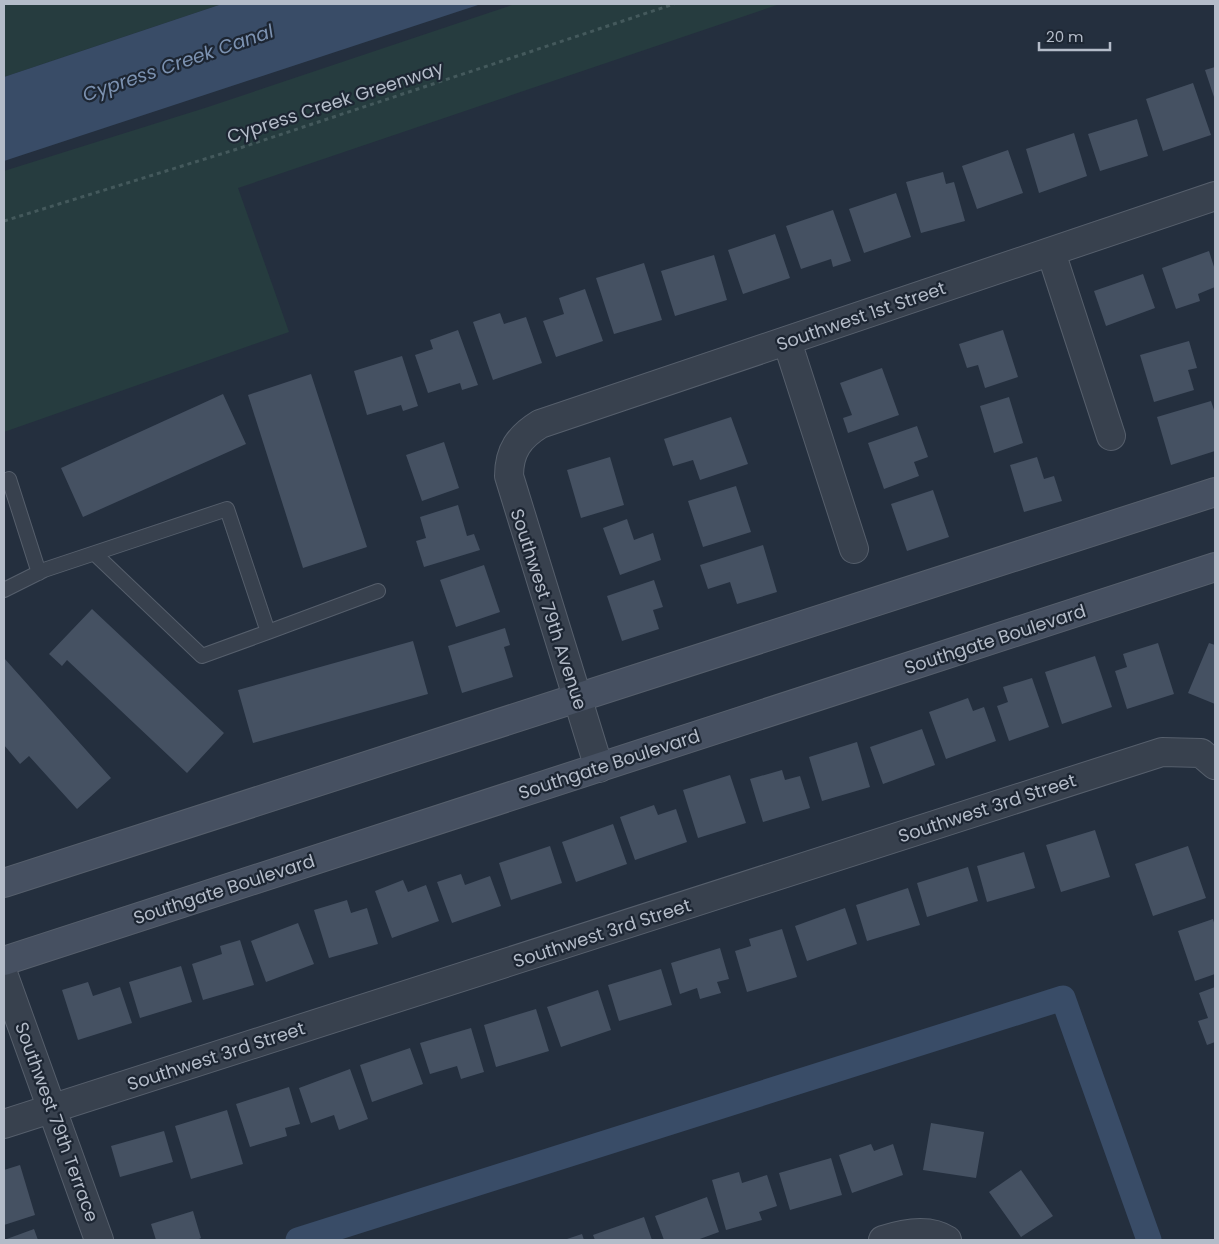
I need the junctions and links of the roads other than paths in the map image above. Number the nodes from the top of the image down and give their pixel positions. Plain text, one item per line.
1 (1215, 196) edge
2 (1051, 252) junction
3 (787, 341) junction
4 (1111, 436) dead end
5 (514, 448) joint
6 (8, 479) dead end
7 (1215, 492) edge
8 (854, 549) dead end
9 (94, 554) junction
10 (1215, 567) edge
11 (39, 573) junction
12 (4, 590) edge
13 (378, 591) dead end
14 (268, 632) junction
15 (578, 696) junction
16 (1208, 759) edge
17 (599, 768) junction
18 (4, 883) edge
19 (4, 961) edge
20 (4, 976) edge
21 (53, 1108) junction
22 (4, 1124) edge
23 (942, 1237) edge
24 (99, 1240) edge
25 (883, 1240) edge

1 - 2 street, Southwest 1st Street
2 - 3 street, Southwest 1st Street
2 - 4 street
3 - 5 street, Southwest 1st Street
3 - 8 street
5 - 15 street, Southwest 79th Avenue
6 - 11 lane
7 - 15 main road
9 - 11 lane
9 - 14 lane
9 - 14 lane
10 - 17 main road, Southgate Boulevard
11 - 12 lane
13 - 14 lane
15 - 17 street, Southwest 79th Avenue
15 - 18 main road
16 - 21 street, Southwest 3rd Street
17 - 19 main road, Southgate Boulevard
20 - 21 street, Southwest 79th Terrace
21 - 22 street, Southwest 3rd Street
21 - 24 street, Southwest 79th Terrace
23 - 25 street

